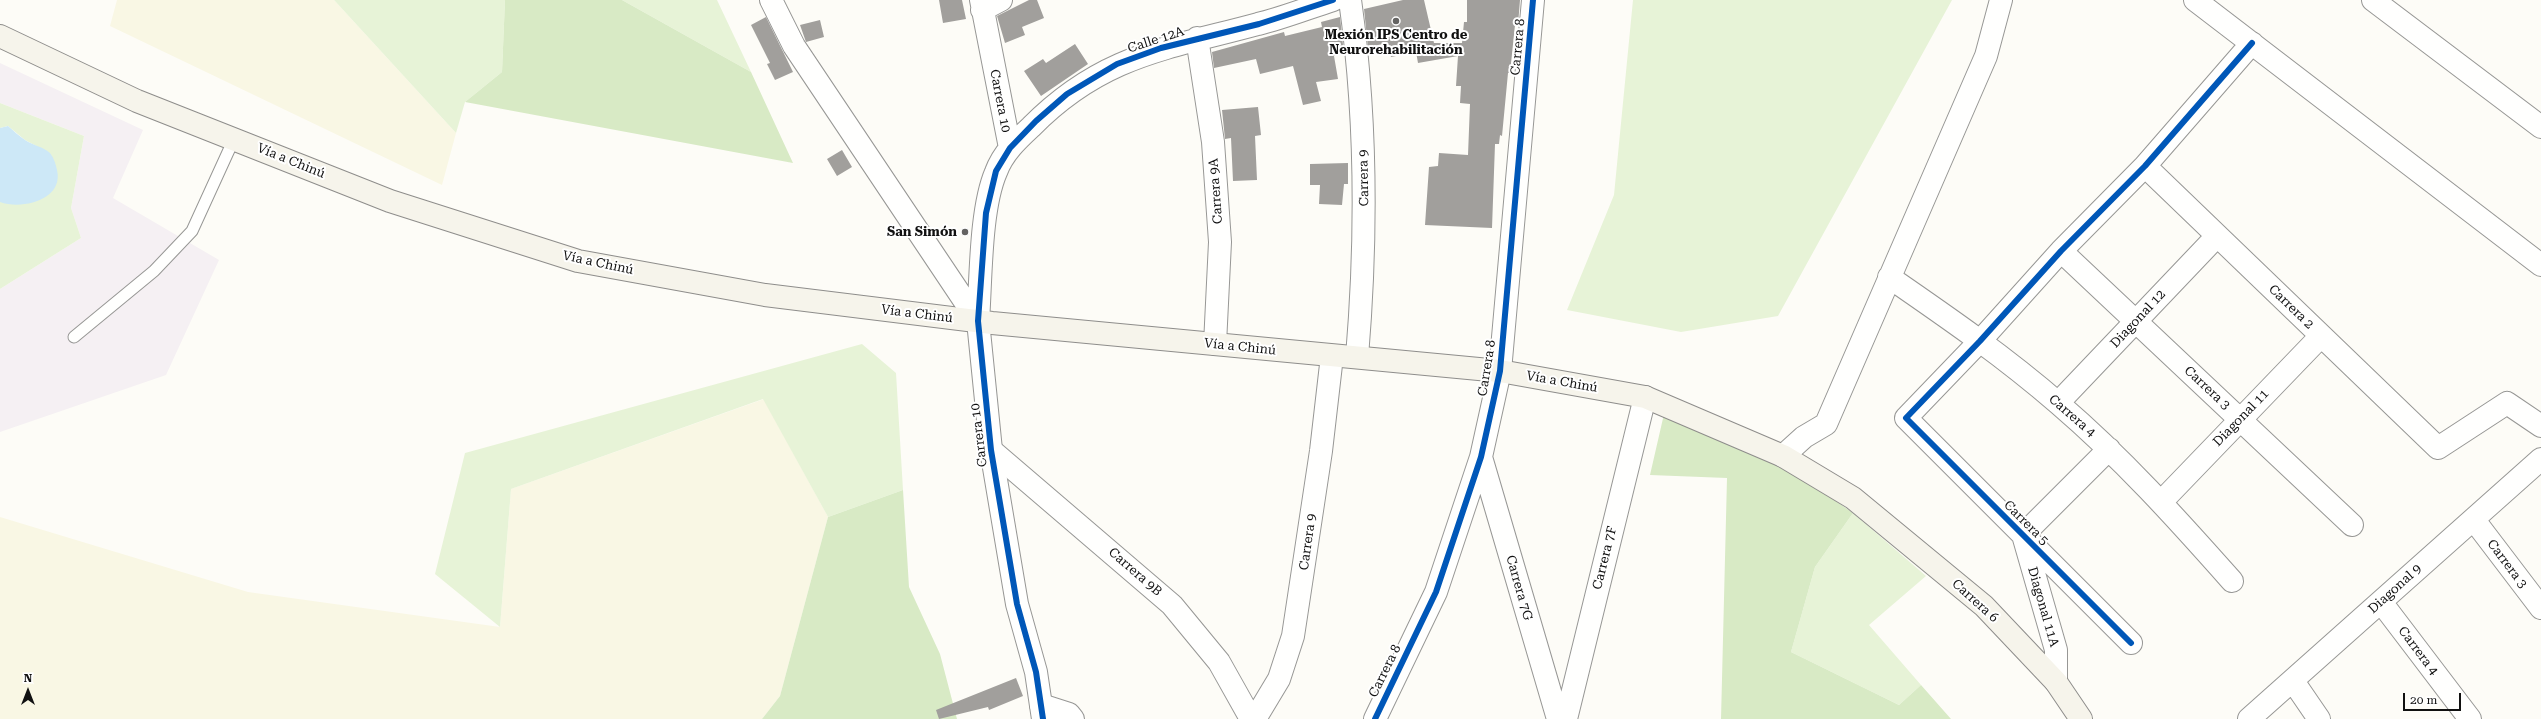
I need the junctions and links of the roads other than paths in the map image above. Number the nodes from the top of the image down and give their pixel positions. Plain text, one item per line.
1 (771, 0) edge
2 (1333, 0) edge
3 (1350, 0) edge
4 (1534, 0) edge
5 (2001, 0) edge
6 (2195, 0) edge
7 (2373, 0) edge
8 (988, 3) edge
9 (0, 36) edge
10 (1197, 38) junction
11 (2252, 43) junction
12 (2541, 127) edge
13 (234, 139) junction
14 (1010, 148) junction
15 (2145, 166) junction
16 (2217, 236) junction
17 (2061, 251) junction
18 (2541, 265) edge
19 (1889, 277) junction
20 (978, 321) junction
21 (2136, 321) junction
22 (2321, 336) junction
23 (74, 337) dead end
24 (1980, 341) junction
25 (1215, 344) junction
26 (1332, 356) junction
27 (1357, 357) junction
28 (1500, 371) junction
29 (1645, 397) junction
30 (2058, 403) junction
31 (2240, 420) junction
32 (2541, 426) edge
33 (2109, 449) junction
34 (991, 450) junction
35 (1783, 456) junction
36 (1480, 457) junction
37 (2541, 459) edge
38 (1854, 498) joint
39 (2162, 501) junction
40 (2474, 520) junction
41 (2352, 525) dead end
42 (2023, 535) junction
43 (2232, 581) dead end
44 (2381, 602) junction
45 (2541, 608) edge
46 (2131, 643) dead end
47 (2293, 681) junction
48 (2056, 682) junction
49 (1042, 712) edge
50 (1073, 719) edge
51 (1251, 719) edge
52 (1255, 719) edge
53 (1375, 719) edge
54 (1558, 719) edge
55 (1566, 719) edge
56 (2081, 719) edge
57 (2249, 719) edge
58 (2319, 719) edge
59 (2470, 719) edge

1 - 20 street
2 - 10 street, Calle 12A
3 - 27 street, Carrera 9
4 - 28 street, Carrera 8
5 - 19 street
6 - 11 street
7 - 12 street
8 - 14 street, Carrera 10
9 - 13 main road, Vía a Chinú
10 - 14 street, Calle 12A
10 - 25 street, Carrera 9A
11 - 15 street
11 - 18 street
13 - 20 main road, Vía a Chinú
13 - 23 lane
14 - 20 street, Carrera 10
15 - 16 street, Carrera 2
15 - 17 street
16 - 21 street, Diagonal 12
16 - 22 street, Carrera 2
17 - 21 street, Carrera 3
17 - 24 street
19 - 24 street, Carrera 4
19 - 35 street
20 - 25 main road, Vía a Chinú
20 - 34 street, Carrera 10
21 - 30 street, Diagonal 12
21 - 31 street, Carrera 3
22 - 31 street, Diagonal 11
22 - 32 street, Carrera 2
24 - 30 street, Carrera 4
24 - 42 street, Carrera 5
25 - 26 main road, Vía a Chinú
26 - 27 main road, Vía a Chinú
26 - 52 street, Carrera 9
27 - 28 main road, Vía a Chinú
28 - 29 main road, Vía a Chinú
28 - 36 street, Carrera 8
29 - 35 main road, Vía a Chinú
29 - 55 street, Carrera 7F
30 - 33 street, Carrera 4
31 - 39 street, Diagonal 11
31 - 41 street, Carrera 3
33 - 39 street, Carrera 4
33 - 42 street
34 - 49 street, Carrera 10
34 - 51 street, Carrera 9B
35 - 38 main road, Vía a Chinú
36 - 53 street, Carrera 8
36 - 54 street, Carrera 7G
37 - 40 street, Diagonal 9
38 - 48 main road, Carrera 6
39 - 43 street, Carrera 4
40 - 44 street, Diagonal 9
40 - 45 street, Carrera 3
42 - 46 street, Carrera 5
42 - 48 street, Diagonal 11A
44 - 47 street, Diagonal 9
44 - 59 street, Carrera 4
47 - 57 street, Diagonal 9
47 - 58 street
48 - 56 main road, Carrera 6
49 - 50 street

